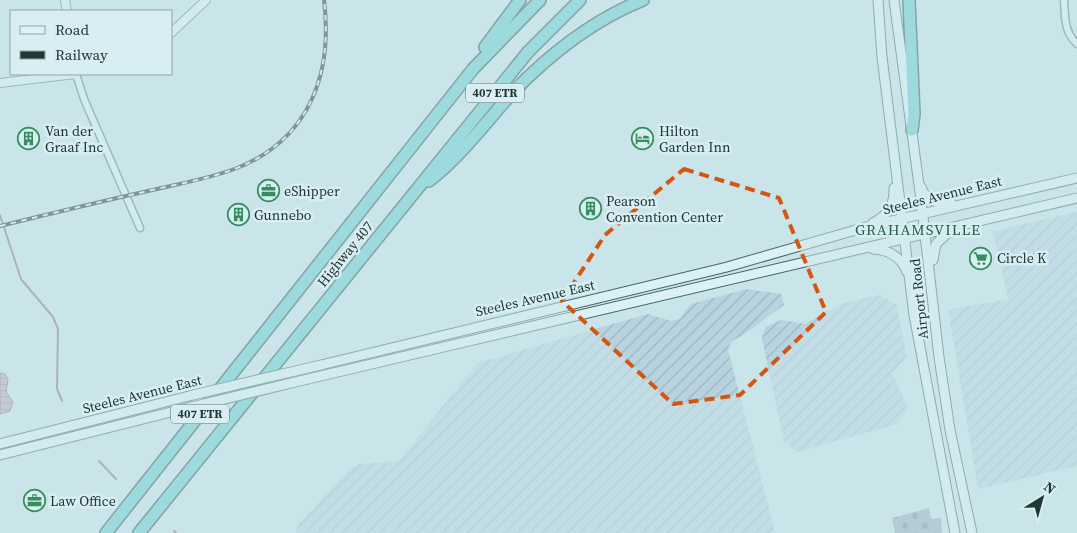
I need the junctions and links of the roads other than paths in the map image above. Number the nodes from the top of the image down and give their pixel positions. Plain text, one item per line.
1 (206, 0) edge
2 (520, 0) edge
3 (540, 0) edge
4 (580, 0) edge
5 (643, 0) edge
6 (878, 0) edge
7 (894, 0) edge
8 (909, 0) edge
9 (1064, 0) edge
10 (172, 32) edge
11 (1077, 44) edge
12 (473, 69) junction
13 (68, 75) edge
14 (76, 75) edge
15 (0, 84) edge
16 (912, 130) junction
17 (894, 152) junction
18 (918, 175) junction
19 (1077, 178) edge
20 (416, 191) junction
21 (1077, 198) edge
22 (968, 202) junction
23 (923, 214) junction
24 (903, 218) junction
25 (958, 226) junction
26 (866, 227) junction
27 (140, 228) dead end
28 (925, 234) junction
29 (905, 239) junction
30 (865, 248) junction
31 (911, 284) junction
32 (931, 284) junction
33 (0, 444) edge
34 (0, 455) edge
35 (106, 533) edge
36 (139, 533) edge
37 (954, 533) edge
38 (972, 533) edge

1 - 10 street
2 - 12 highway
3 - 12 highway, Highway 407 / 407 ETR
4 - 20 highway, Highway 407 / 407 ETR
5 - 20 highway
6 - 17 main road, Airport Road
7 - 16 main road, Airport Road
8 - 16 highway
9 - 11 street
12 - 35 highway, Highway 407 / 407 ETR
13 - 15 street
14 - 27 street
16 - 18 main road, Airport Road
17 - 24 main road, Airport Road
17 - 26 main road
18 - 22 main road
18 - 23 main road, Airport Road
19 - 22 main road, Steeles Avenue East
20 - 36 highway, Highway 407 / 407 ETR
21 - 25 main road, Steeles Avenue East
22 - 23 main road, Steeles Avenue East
23 - 24 main road, Steeles Avenue East
23 - 28 main road, Airport Road
24 - 26 main road, Steeles Avenue East
24 - 29 main road, Airport Road
25 - 28 main road, Steeles Avenue East
25 - 32 main road
26 - 33 main road, Steeles Avenue East, bridge
28 - 29 main road, Steeles Avenue East
28 - 32 main road, Airport Road
29 - 30 main road, Steeles Avenue East
29 - 31 main road, Airport Road
30 - 31 main road
30 - 34 main road, Steeles Avenue East, bridge
31 - 37 main road, Airport Road
32 - 38 main road, Airport Road

